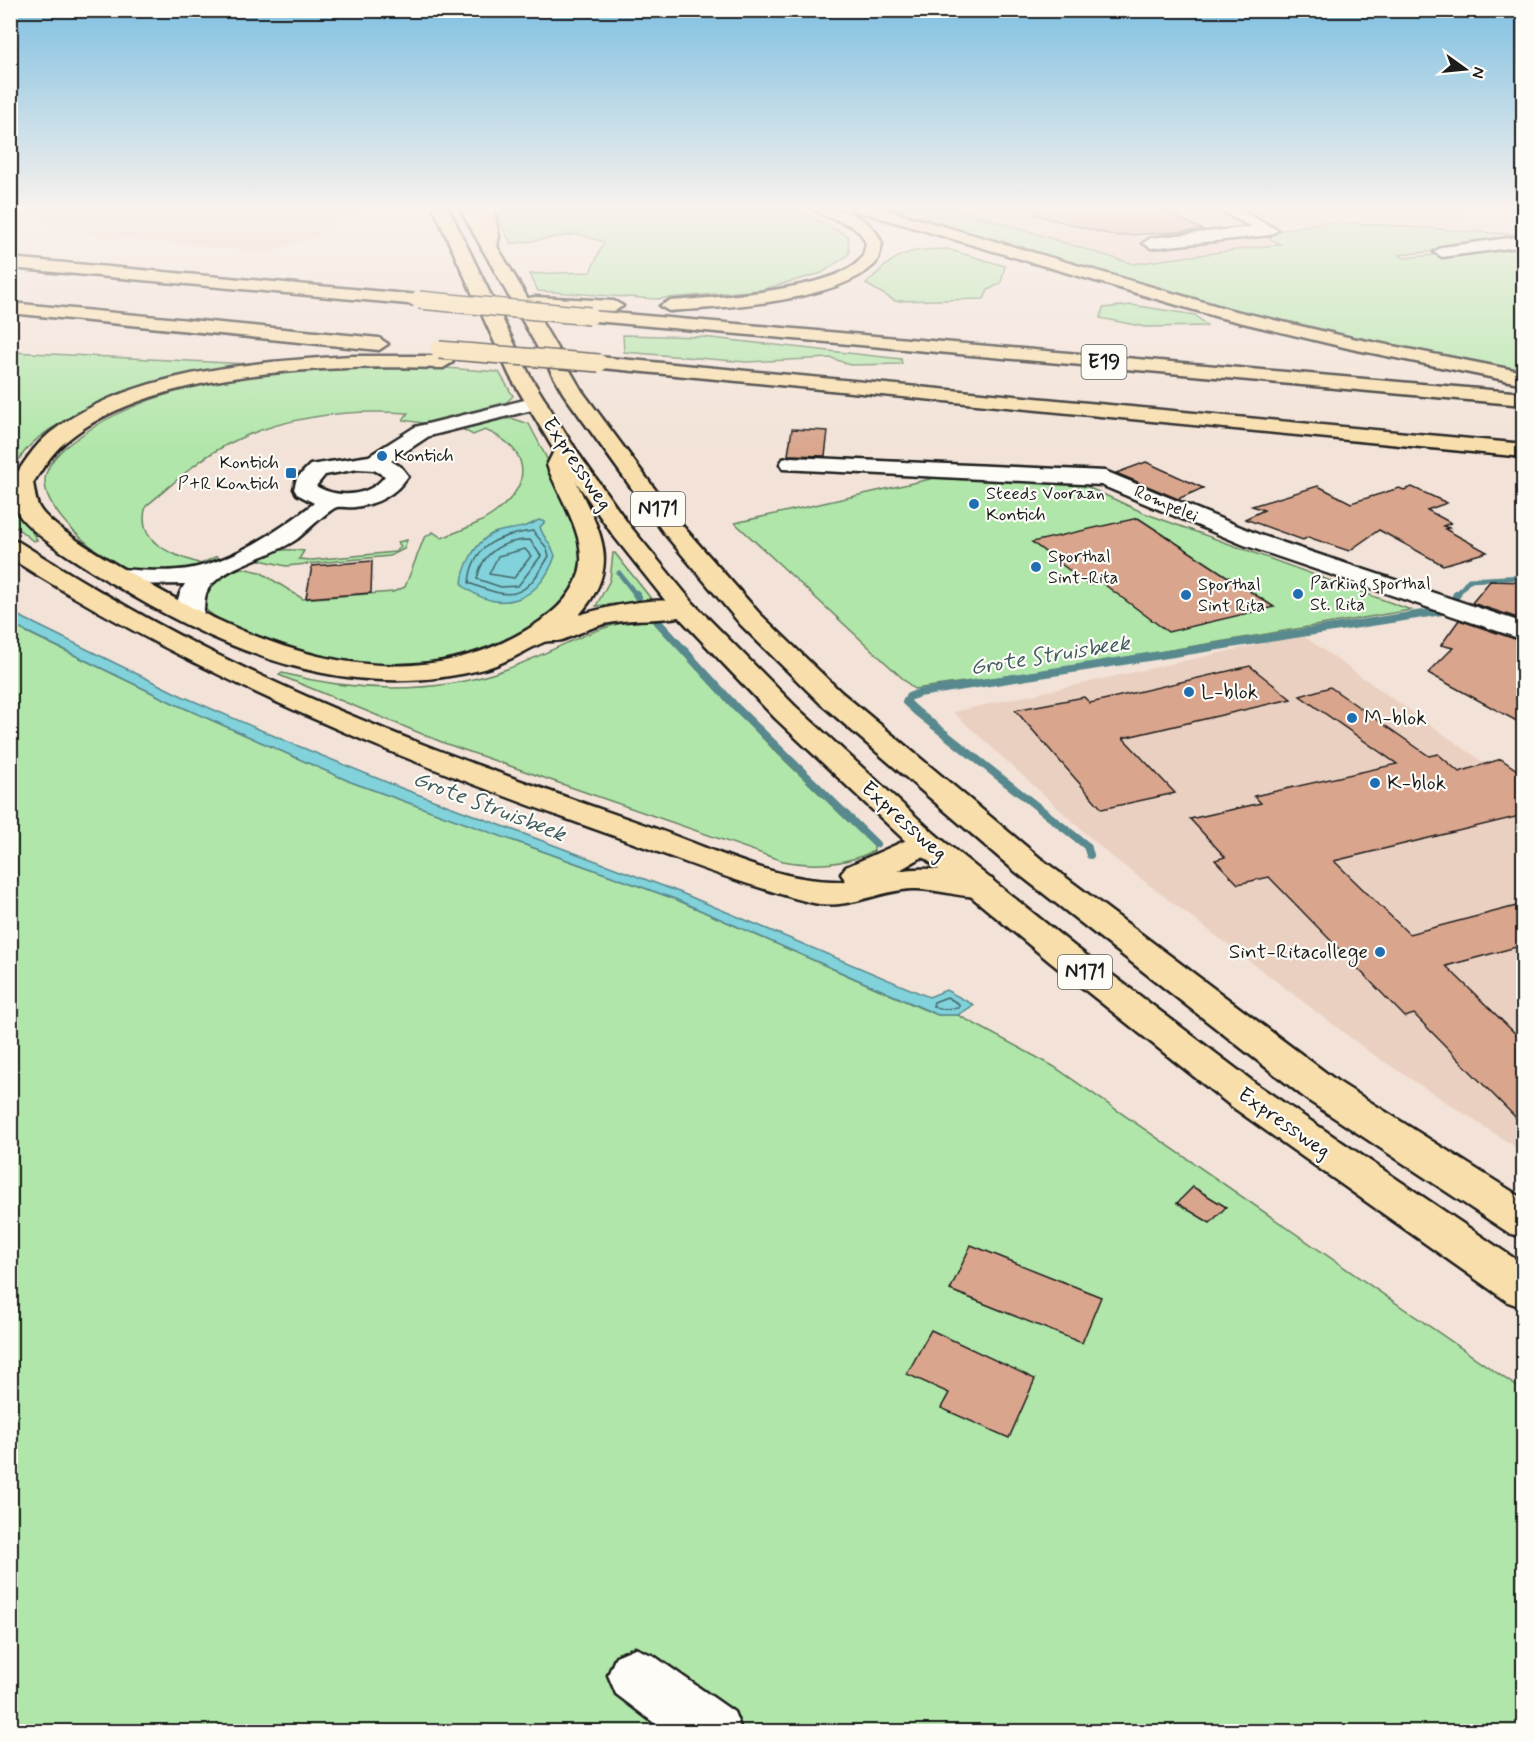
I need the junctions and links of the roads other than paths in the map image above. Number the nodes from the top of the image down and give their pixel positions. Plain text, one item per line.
1 (290, 288) edge
2 (478, 288) edge
3 (513, 288) edge
4 (805, 288) edge
5 (1135, 288) edge
6 (10, 308) edge
7 (587, 310) junction
8 (441, 356) junction
9 (1524, 378) edge
10 (573, 393) junction
11 (1524, 399) edge
12 (537, 403) junction
13 (565, 450) junction
14 (1524, 451) edge
15 (374, 462) junction
16 (791, 464) dead end
17 (331, 500) junction
18 (10, 547) edge
19 (215, 570) junction
20 (118, 577) junction
21 (685, 609) junction
22 (192, 616) junction
23 (750, 619) junction
24 (1524, 632) edge
25 (528, 643) junction
26 (964, 813) junction
27 (925, 842) junction
28 (779, 881) junction
29 (980, 888) junction
30 (1524, 1221) edge
31 (1524, 1289) edge
32 (635, 1675) dead end
33 (714, 1731) edge

1 - 7 highway, E19, bridge
2 - 12 highway, Expressweg / N171
3 - 10 highway, Expressweg / N171
4 - 7 highway
5 - 9 highway
6 - 8 highway
7 - 11 highway, E19
8 - 14 highway, E19, bridge
8 - 20 highway
10 - 12 highway
10 - 23 highway, Expressweg / N171
12 - 13 highway, Expressweg / N171
12 - 15 street
13 - 21 highway, Expressweg / N171
13 - 25 highway
15 - 17 street
15 - 17 street
16 - 24 street, Rompelei
17 - 19 street
18 - 28 highway
19 - 20 street
19 - 22 street
20 - 22 highway
21 - 23 highway
21 - 25 highway
21 - 27 highway, Expressweg / N171
22 - 25 highway
23 - 26 highway, Expressweg / N171
26 - 27 highway
26 - 30 highway, Expressweg / N171
27 - 28 highway
27 - 29 highway, Expressweg / N171
28 - 29 highway
29 - 31 highway, Expressweg / N171
32 - 33 street

